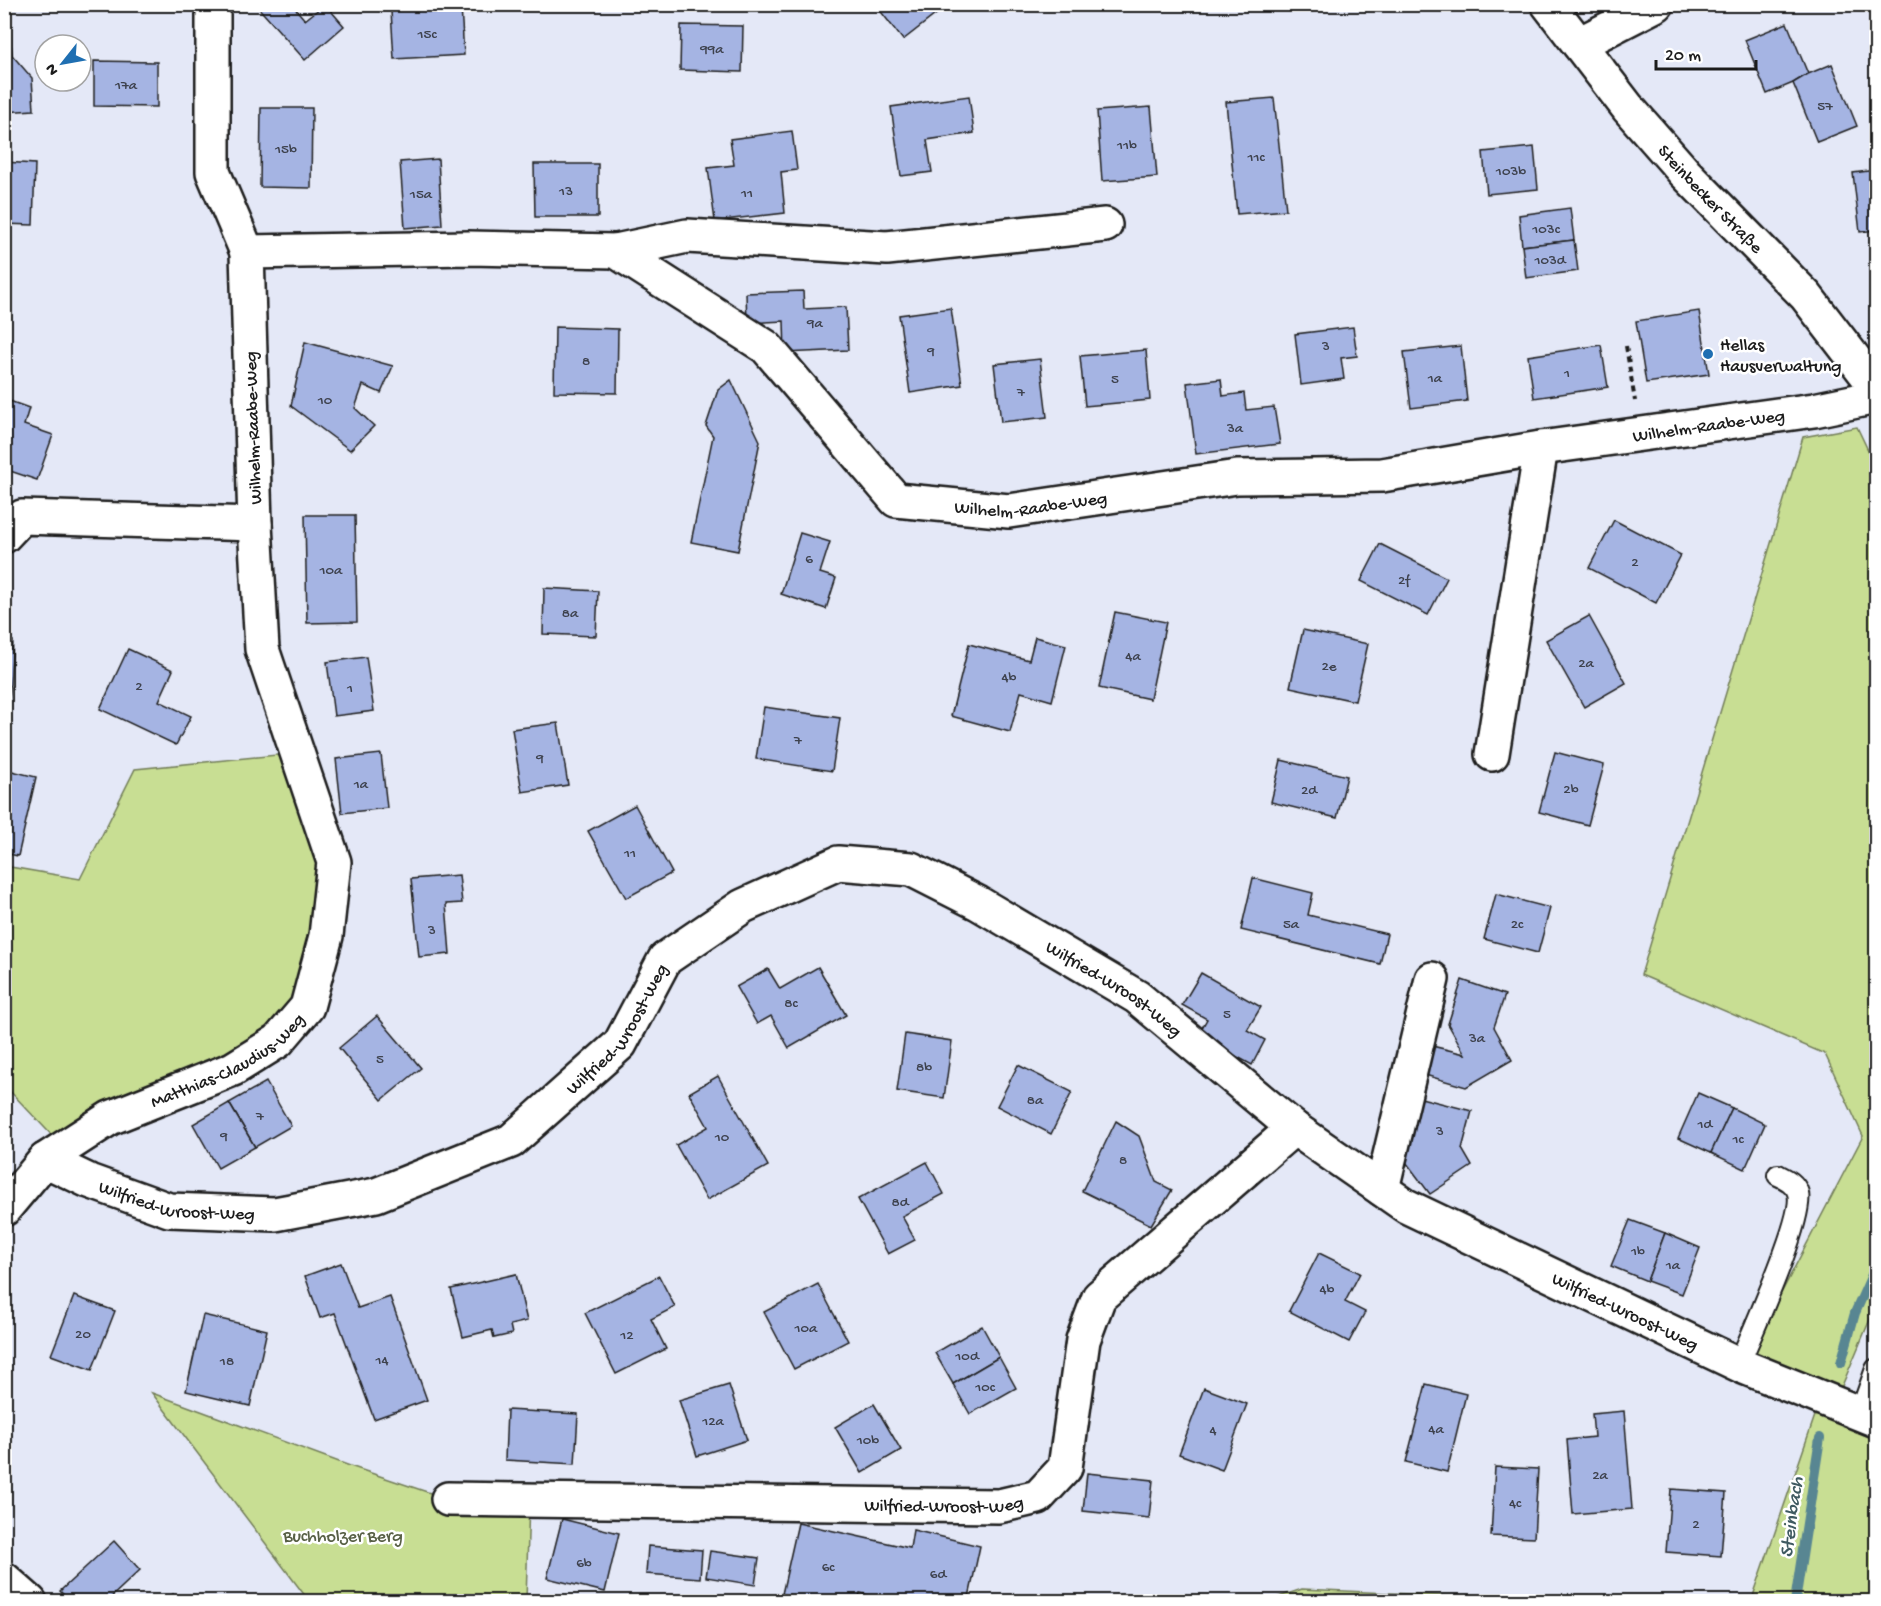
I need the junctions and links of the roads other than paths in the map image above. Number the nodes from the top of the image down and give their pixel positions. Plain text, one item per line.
1 (213, 4) edge
2 (1548, 4) edge
3 (1657, 4) edge
4 (1578, 44) junction
5 (1105, 225) dead end
6 (247, 252) junction
7 (616, 252) junction
8 (1876, 387) edge
9 (1876, 397) edge
10 (1541, 448) junction
11 (255, 524) junction
12 (4, 536) edge
13 (1492, 754) dead end
14 (1432, 979) dead end
15 (1294, 1128) junction
16 (45, 1160) junction
17 (1778, 1175) dead end
18 (1382, 1189) junction
19 (4, 1209) edge
20 (1739, 1364) junction
21 (1876, 1369) edge
22 (1868, 1417) edge
23 (448, 1499) dead end
24 (4, 1579) edge
25 (30, 1602) edge

1 - 6 street, Wilhelm-Raabe-Weg
2 - 4 street, Steinbecker Straße
3 - 4 street
4 - 8 street, Steinbecker Straße
5 - 7 street
6 - 7 street
6 - 11 street, Wilhelm-Raabe-Weg
7 - 10 street, Wilhelm-Raabe-Weg
9 - 10 street, Wilhelm-Raabe-Weg
10 - 13 street
11 - 12 street, Wilhelm-Raabe-Weg
11 - 16 street, Matthias-Claudius-Weg
14 - 18 street
15 - 16 street, Wilfried-Wroost-Weg
15 - 18 street, Wilfried-Wroost-Weg
15 - 23 street, Wilfried-Wroost-Weg
16 - 19 street, Matthias-Claudius-Weg
17 - 20 lane
18 - 20 street, Wilfried-Wroost-Weg
20 - 22 street, Wilfried-Wroost-Weg
21 - 22 lane
24 - 25 street

